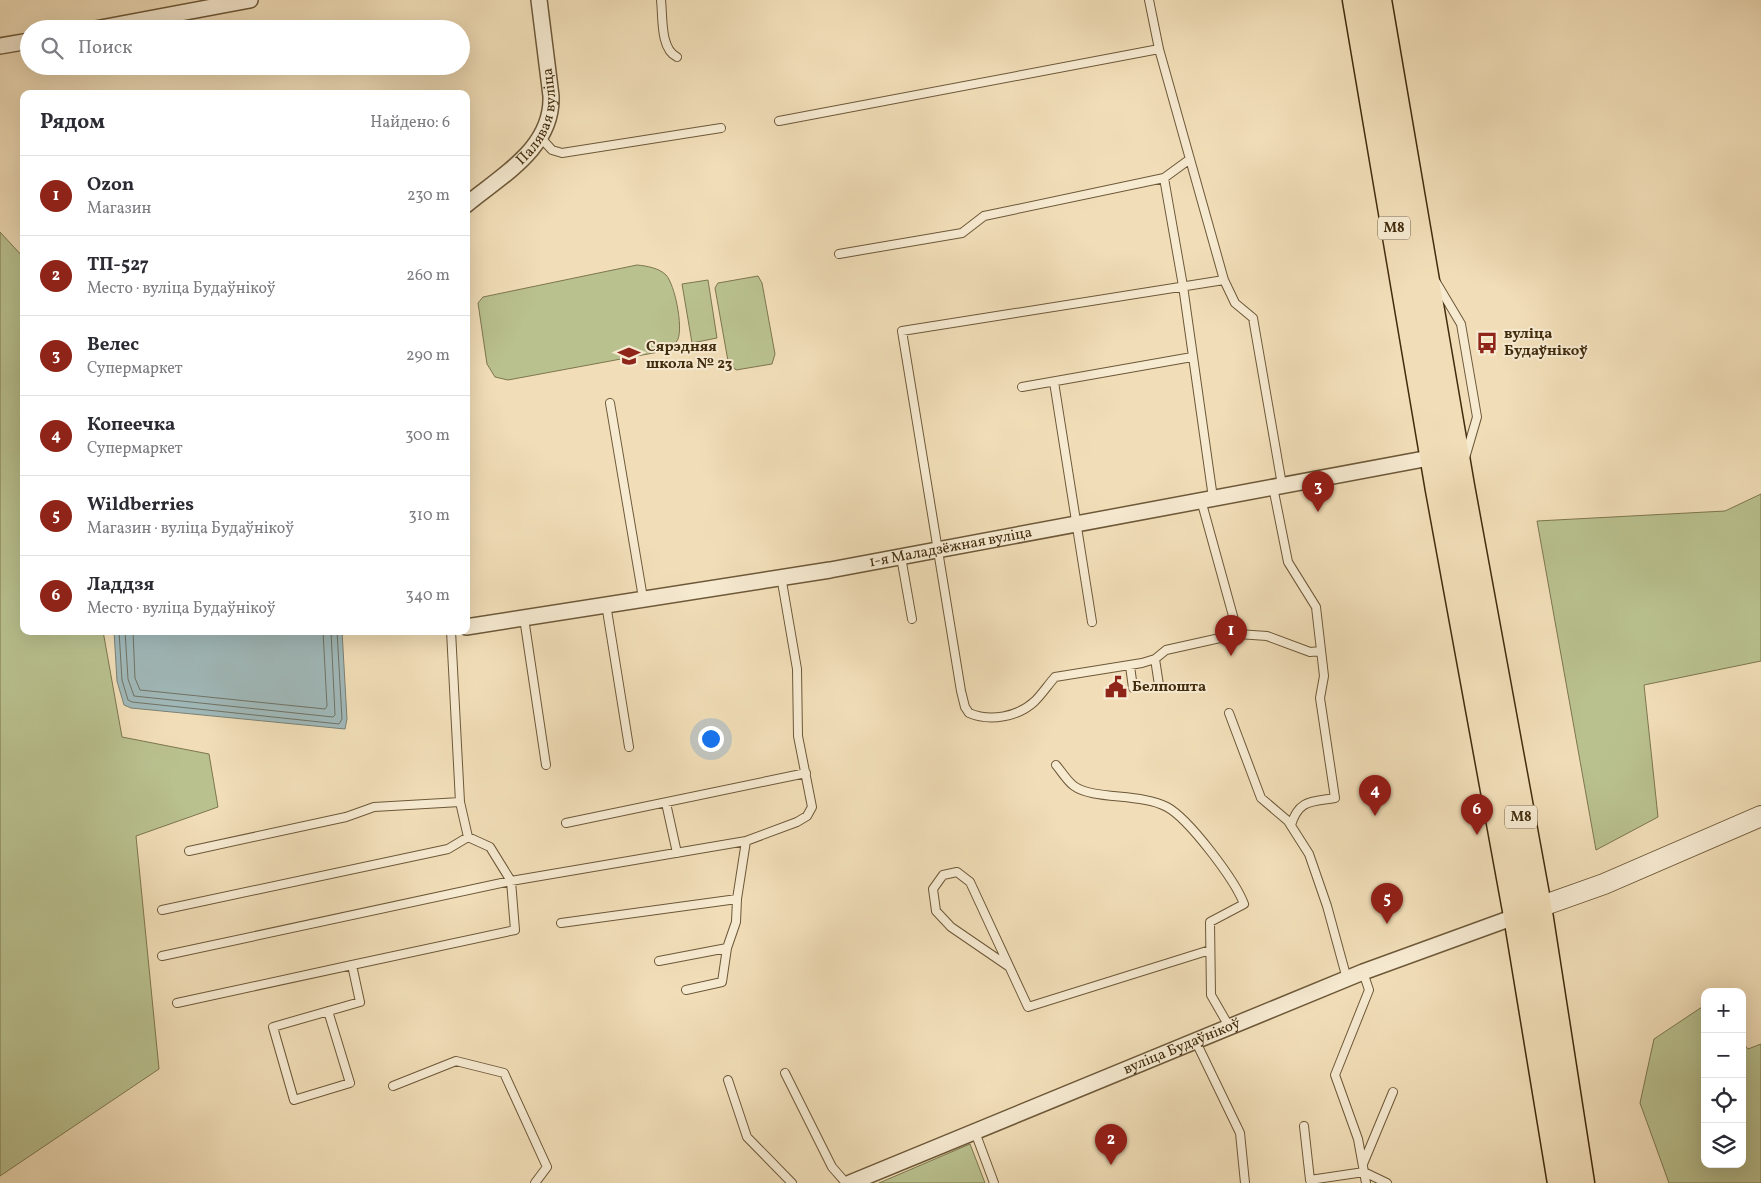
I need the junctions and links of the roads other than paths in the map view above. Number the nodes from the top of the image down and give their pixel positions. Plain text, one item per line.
1 (250, 0) edge
2 (539, 0) edge
3 (661, 0) edge
4 (1149, 0) edge
5 (1356, 0) edge
6 (1378, 0) edge
7 (143, 20) edge
8 (20, 43) edge
9 (0, 46) edge
10 (1159, 49) junction
11 (678, 57) dead end
12 (779, 121) dead end
13 (721, 128) dead end
14 (541, 138) junction
15 (1190, 159) junction
16 (1164, 178) junction
17 (470, 201) edge
18 (839, 254) dead end
19 (1224, 280) junction
20 (1183, 286) junction
21 (1192, 357) junction
22 (1054, 382) junction
23 (1022, 387) dead end
24 (610, 403) dead end
25 (1450, 462) junction
26 (1278, 486) junction
27 (1207, 499) junction
28 (1076, 524) junction
29 (937, 550) junction
30 (901, 556) junction
31 (781, 576) junction
32 (642, 598) junction
33 (606, 604) junction
34 (524, 618) junction
35 (912, 619) dead end
36 (1092, 622) dead end
37 (470, 626) edge
38 (1238, 634) junction
39 (451, 635) edge
40 (1321, 651) junction
41 (1155, 659) junction
42 (1130, 666) junction
43 (1159, 685) dead end
44 (1134, 688) dead end
45 (1229, 713) dead end
46 (629, 747) dead end
47 (546, 765) dead end
48 (1056, 765) dead end
49 (806, 773) junction
50 (460, 802) junction
51 (666, 803) junction
52 (1761, 816) edge
53 (566, 823) dead end
54 (1291, 825) junction
55 (468, 837) junction
56 (746, 842) junction
57 (189, 851) dead end
58 (677, 853) junction
59 (511, 881) junction
60 (737, 899) junction
61 (162, 910) dead end
62 (1527, 911) junction
63 (561, 923) dead end
64 (727, 948) junction
65 (1210, 950) junction
66 (162, 956) dead end
67 (659, 961) dead end
68 (352, 965) junction
69 (1008, 966) junction
70 (1363, 972) junction
71 (1347, 979) junction
72 (686, 990) dead end
73 (177, 1003) dead end
74 (328, 1011) junction
75 (1230, 1028) junction
76 (1196, 1042) junction
77 (784, 1073) dead end
78 (728, 1080) dead end
79 (392, 1086) dead end
80 (1393, 1092) dead end
81 (1304, 1126) dead end
82 (975, 1132) junction
83 (1363, 1169) junction
84 (1581, 1175) edge
85 (1310, 1181) edge
86 (535, 1183) edge
87 (792, 1183) edge
88 (848, 1183) edge
89 (994, 1183) edge
90 (1245, 1183) edge
91 (1366, 1183) edge
92 (1387, 1183) edge
93 (1561, 1183) edge

1 - 7 street
2 - 14 street, Палявая вуліца
3 - 11 lane
4 - 10 lane
5 - 25 highway, М8
6 - 25 highway, М8
8 - 9 street
10 - 12 lane
10 - 15 lane
13 - 14 lane
14 - 17 street, Палявая вуліца
15 - 16 lane
15 - 19 lane
16 - 18 lane
16 - 20 lane
19 - 20 lane
19 - 26 lane
20 - 21 lane
20 - 29 lane
21 - 22 lane
21 - 27 lane
22 - 23 lane
22 - 28 lane
24 - 32 lane
25 - 26 street, 1-я Маладзёжная вуліца
25 - 62 highway, М8
26 - 27 street, 1-я Маладзёжная вуліца
26 - 40 lane
27 - 28 street, 1-я Маладзёжная вуліца
27 - 38 lane
28 - 29 street, 1-я Маладзёжная вуліца
28 - 36 lane
29 - 30 street, 1-я Маладзёжная вуліца
29 - 42 lane
30 - 31 street, 1-я Маладзёжная вуліца
30 - 35 lane
31 - 32 street, 1-я Маладзёжная вуліца
31 - 49 lane
32 - 33 street, 1-я Маладзёжная вуліца
33 - 34 street, 1-я Маладзёжная вуліца
33 - 46 lane
34 - 37 street, 1-я Маладзёжная вуліца
34 - 47 lane
38 - 40 lane
38 - 41 lane
39 - 50 lane
40 - 54 lane
41 - 42 lane
41 - 43 lane
42 - 44 lane
45 - 54 lane
48 - 65 lane
49 - 51 lane
49 - 56 lane
50 - 55 lane
50 - 57 lane
51 - 53 lane
51 - 58 lane
52 - 62 street
54 - 71 lane
55 - 59 lane
55 - 61 lane
56 - 58 lane
56 - 60 lane
58 - 59 lane
59 - 66 lane
59 - 68 lane
60 - 63 lane
60 - 64 lane
62 - 70 street, вуліца Будаўнікоў
62 - 84 highway, М8
62 - 93 highway, М8
64 - 67 lane
64 - 72 lane
65 - 69 lane
65 - 75 lane
68 - 73 lane
68 - 74 lane
69 - 69 lane
70 - 71 street, вуліца Будаўнікоў
70 - 83 lane
71 - 75 street, вуліца Будаўнікоў
74 - 74 lane
75 - 76 street, вуліца Будаўнікоў
76 - 82 street, вуліца Будаўнікоў
76 - 90 lane
77 - 88 lane
78 - 87 lane
79 - 86 lane
80 - 83 lane
81 - 85 lane
82 - 88 street, вуліца Будаўнікоў
82 - 89 lane
83 - 85 lane
83 - 91 lane
83 - 92 lane

